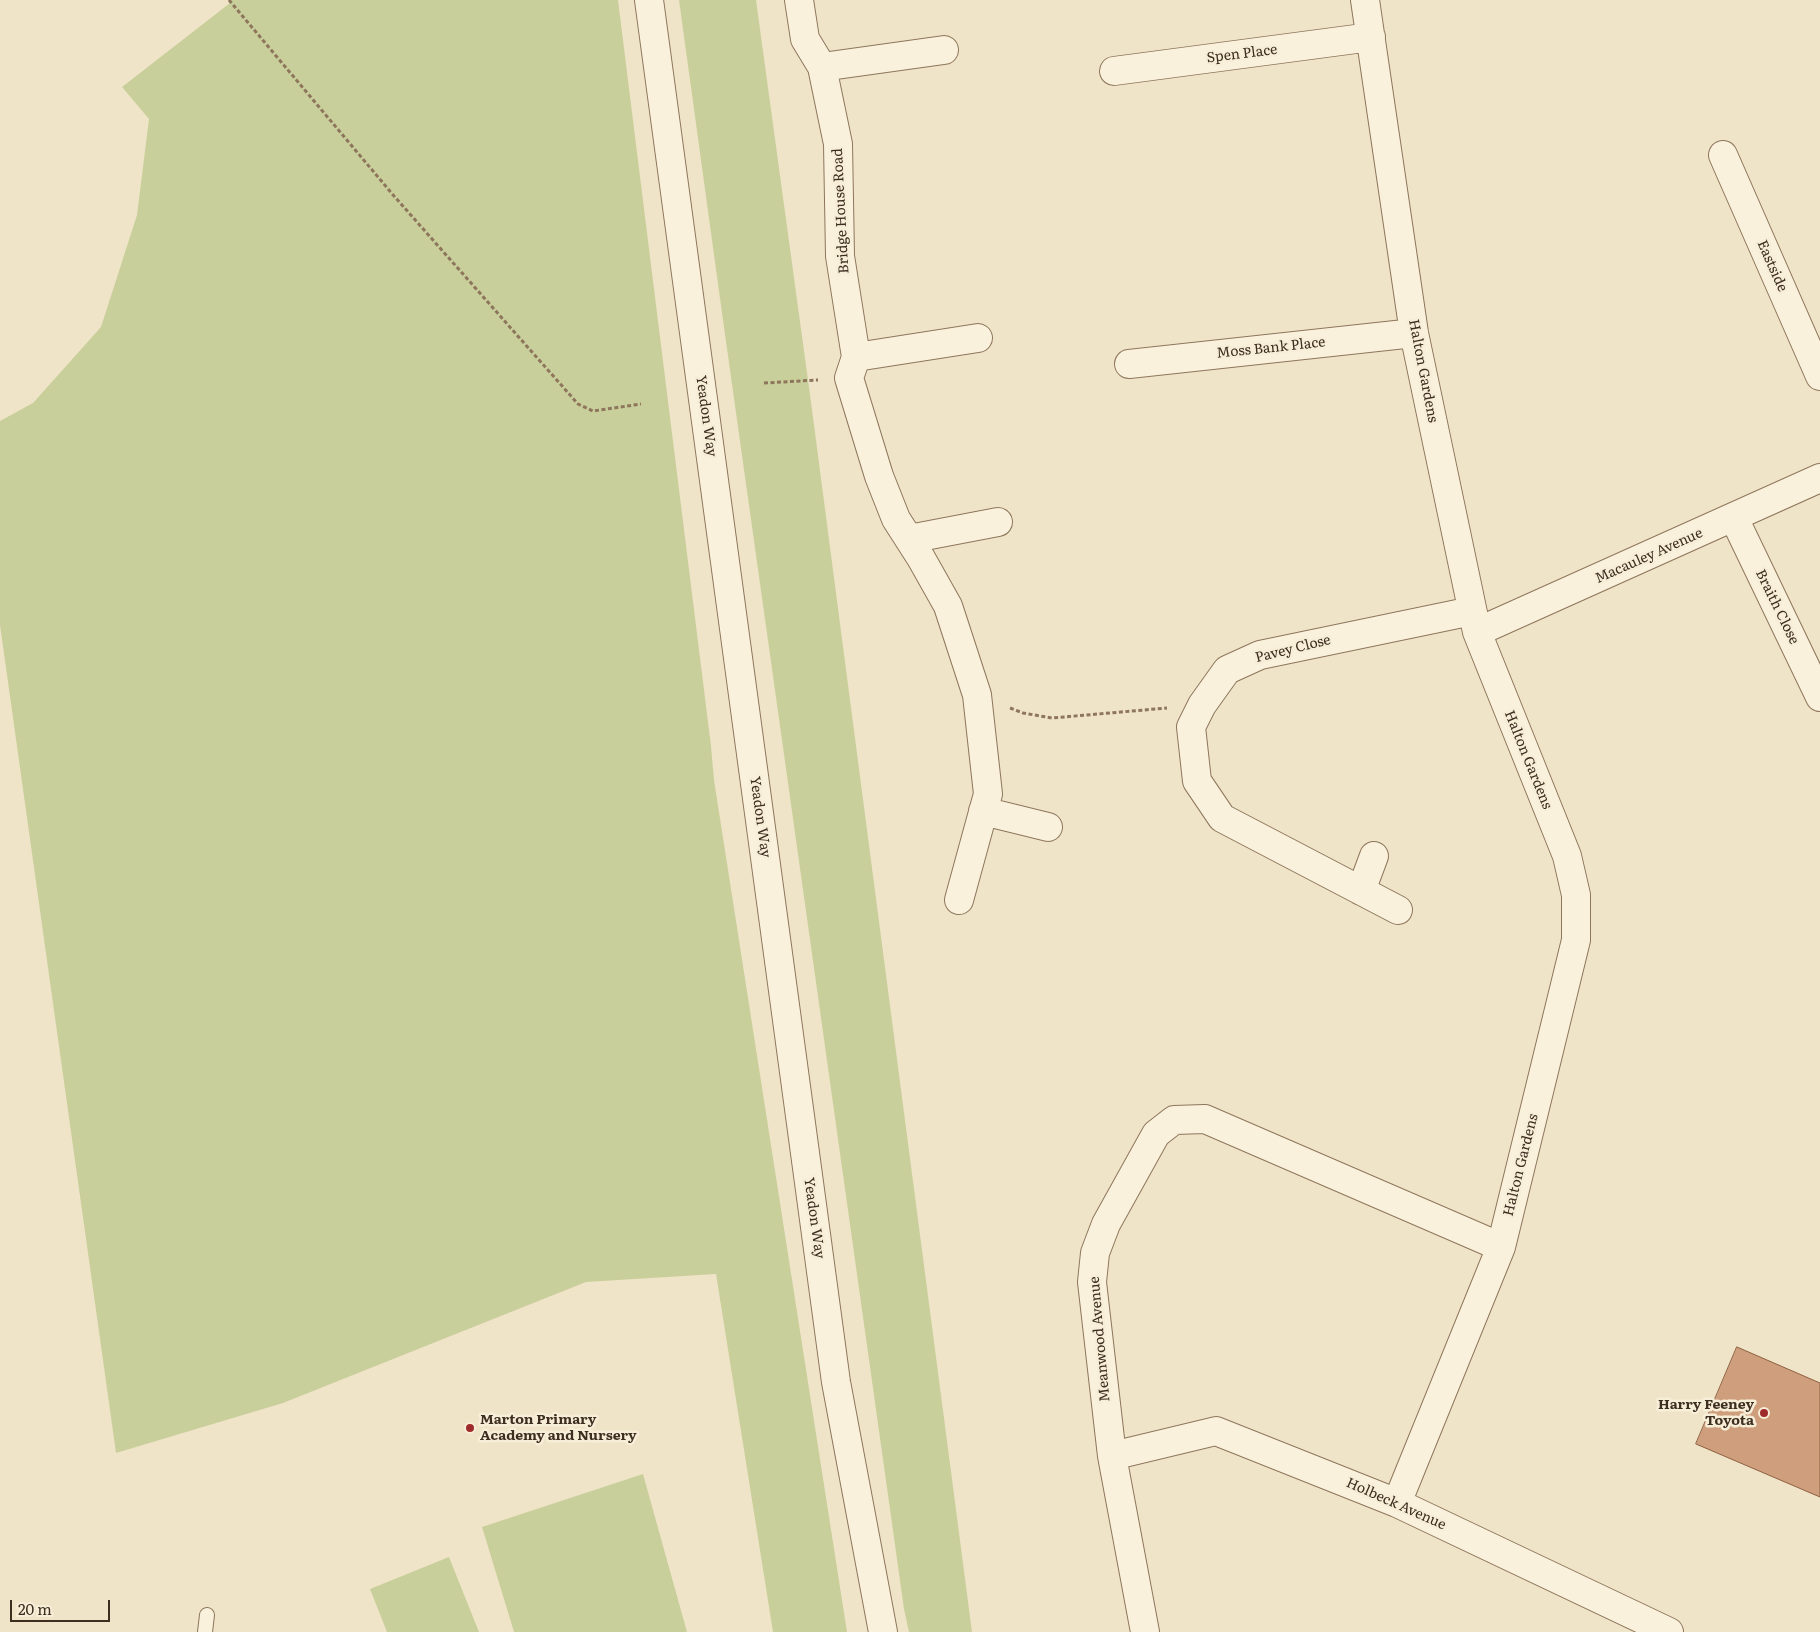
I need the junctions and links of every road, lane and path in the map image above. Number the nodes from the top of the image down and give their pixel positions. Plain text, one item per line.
1 (229, 0) edge
2 (649, 0) edge
3 (799, 0) edge
4 (1365, 0) edge
5 (1371, 37) junction
6 (944, 50) dead end
7 (822, 67) junction
8 (1114, 71) dead end
9 (1723, 155) dead end
10 (1414, 333) junction
11 (978, 338) dead end
12 (1128, 364) dead end
13 (852, 367) junction
14 (1820, 376) edge
15 (764, 383) dead end
16 (641, 404) dead end
17 (1820, 478) edge
18 (1734, 518) junction
19 (998, 522) dead end
20 (909, 539) junction
21 (1474, 621) junction
22 (977, 695) junction
23 (1820, 696) edge
24 (1202, 705) junction
25 (983, 811) junction
26 (1048, 827) dead end
27 (1374, 856) dead end
28 (1361, 891) junction
29 (959, 900) dead end
30 (1398, 910) dead end
31 (1501, 1247) junction
32 (1112, 1456) junction
33 (1398, 1503) junction
34 (207, 1614) dead end
35 (205, 1632) edge
36 (883, 1632) edge
37 (1145, 1632) edge
38 (1669, 1632) edge

1 - 16 path
2 - 36 street, Yeadon Way
3 - 7 street, Bridge House Road
4 - 5 street, Halton Gardens
5 - 8 street, Spen Place
5 - 10 street, Halton Gardens
6 - 7 street
7 - 13 street, Bridge House Road
9 - 14 street, Eastside
10 - 12 street, Moss Bank Place
10 - 21 street, Halton Gardens
11 - 13 street
13 - 15 path
13 - 20 street, Bridge House Road
17 - 18 street, Macauley Avenue
18 - 21 street, Macauley Avenue
18 - 23 street, Braith Close
19 - 20 street
20 - 22 street, Bridge House Road
21 - 24 street, Pavey Close
21 - 31 street, Halton Gardens
22 - 24 path
22 - 25 street, Bridge House Road
24 - 28 street, Pavey Close
25 - 26 street
25 - 29 street, Bridge House Road
27 - 28 street
28 - 30 street, Pavey Close
31 - 32 street, Meanwood Avenue
31 - 33 street, Halton Gardens
32 - 33 street, Holbeck Avenue
32 - 37 street, Meanwood Avenue
33 - 38 street, Holbeck Avenue
34 - 35 lane

